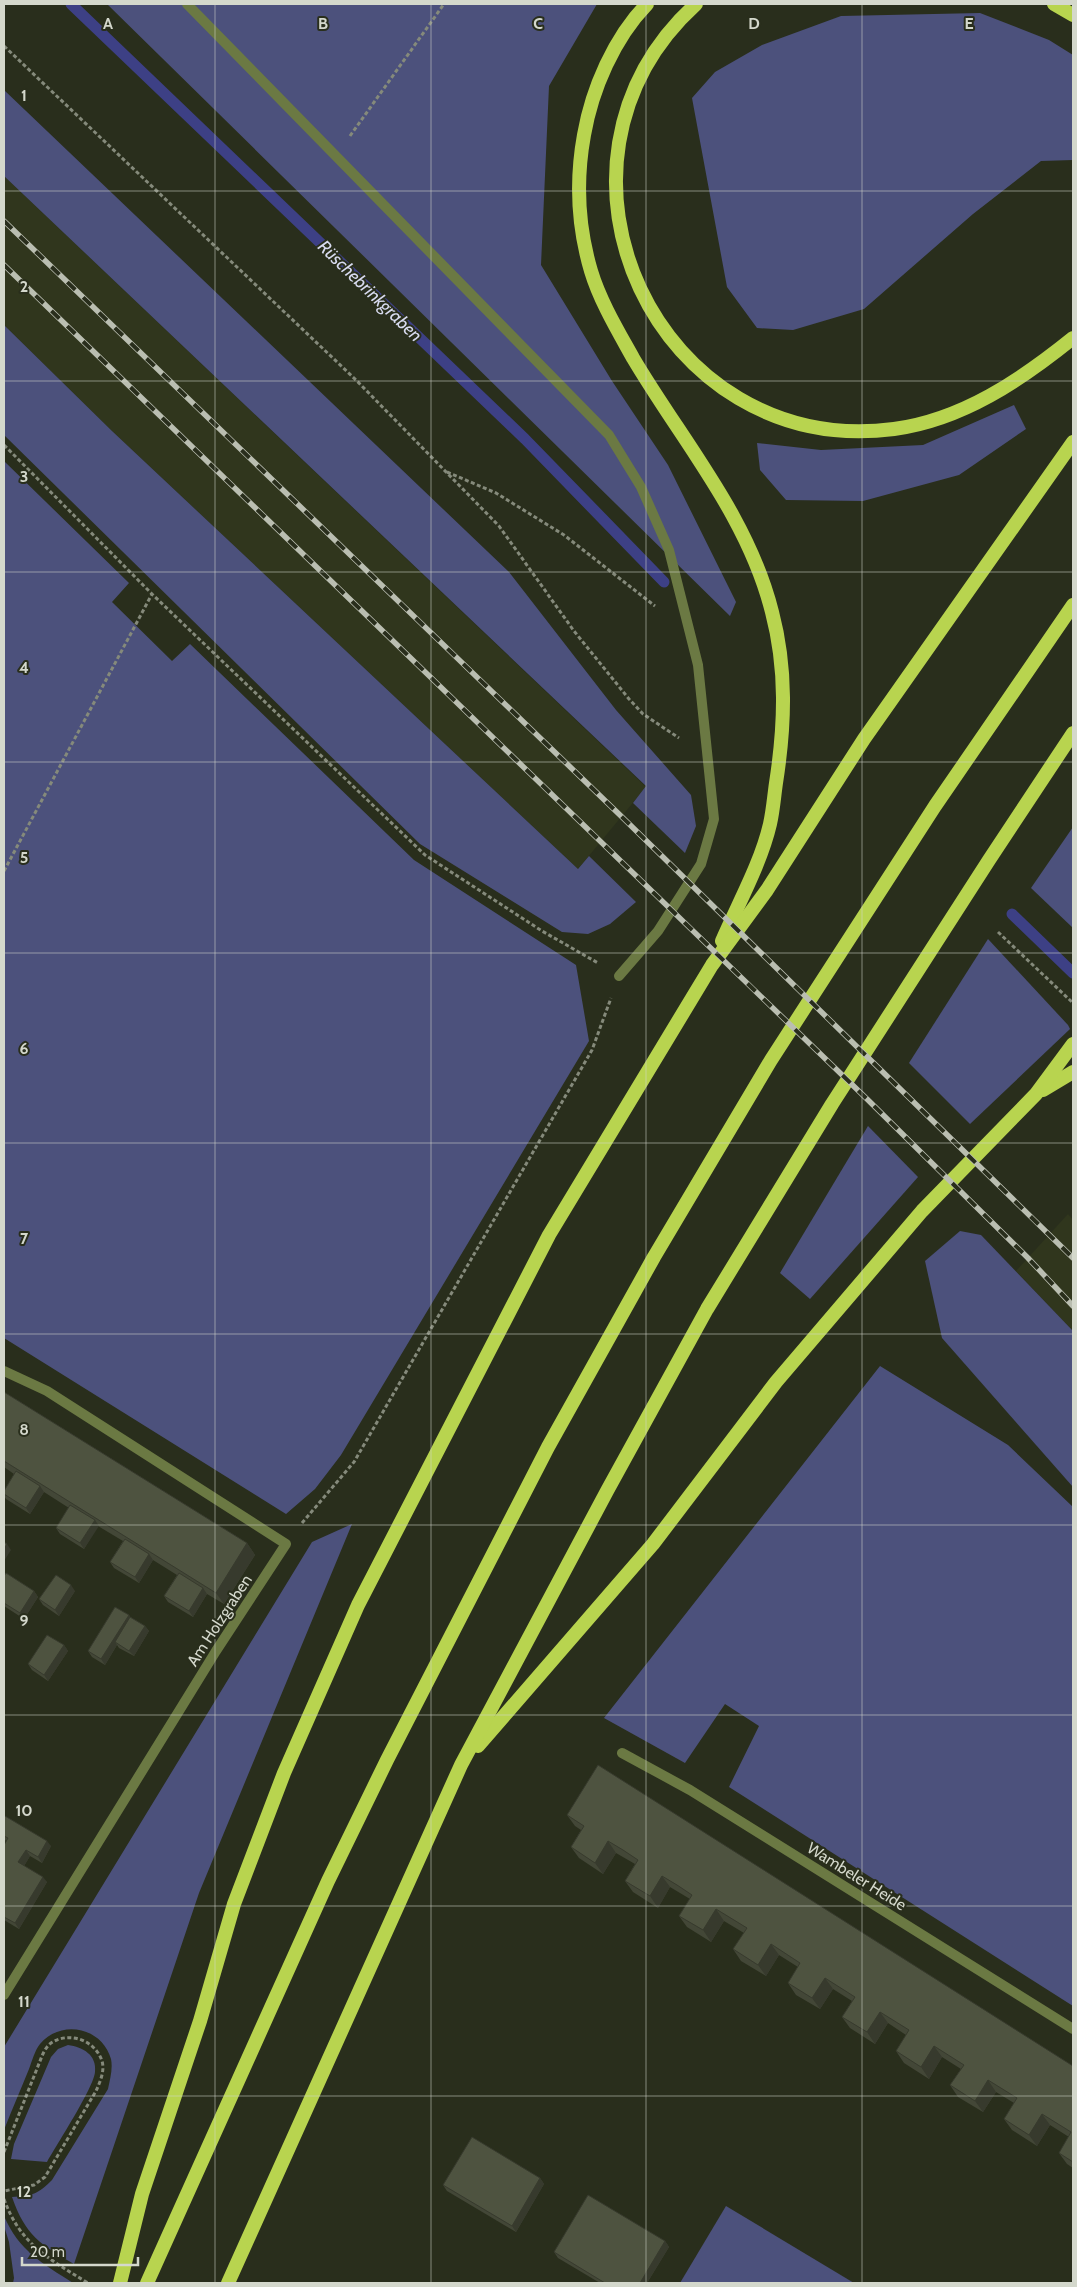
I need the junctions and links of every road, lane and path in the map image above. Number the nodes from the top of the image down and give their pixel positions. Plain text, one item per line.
1 (187, 4) edge
2 (444, 4) edge
3 (647, 4) edge
4 (696, 4) edge
5 (1054, 4) edge
6 (1073, 15) edge
7 (4, 46) edge
8 (336, 156) junction
9 (1073, 338) edge
10 (1073, 442) edge
11 (4, 445) edge
12 (444, 470) junction
13 (152, 594) junction
14 (1073, 605) edge
15 (658, 608) dead end
16 (1073, 733) edge
17 (709, 758) junction
18 (4, 871) edge
19 (998, 932) dead end
20 (712, 965) junction
21 (619, 976) junction
22 (1073, 1003) edge
23 (1072, 1045) edge
24 (1073, 1072) edge
25 (1036, 1094) junction
26 (4, 1371) edge
27 (286, 1544) junction
28 (622, 1753) dead end
29 (461, 1765) junction
30 (4, 1995) edge
31 (1073, 2029) edge
32 (4, 2152) edge
33 (4, 2191) edge
34 (4, 2199) edge
35 (88, 2283) edge
36 (120, 2283) edge
37 (147, 2283) edge
38 (228, 2283) edge

1 - 8 street
2 - 8 path
3 - 20 highway
4 - 9 highway
5 - 6 highway
7 - 12 path
8 - 17 street
10 - 20 highway
11 - 13 path
12 - 15 path
12 - 17 path
13 - 18 path
13 - 21 path
14 - 37 highway
16 - 29 highway
17 - 21 street
19 - 22 path
20 - 36 highway
21 - 27 path
23 - 25 highway
24 - 25 highway
25 - 29 highway
26 - 27 street
27 - 30 street, Am Holzgraben
28 - 31 street, Wambeler Heide
29 - 38 highway
32 - 33 path
34 - 35 path

